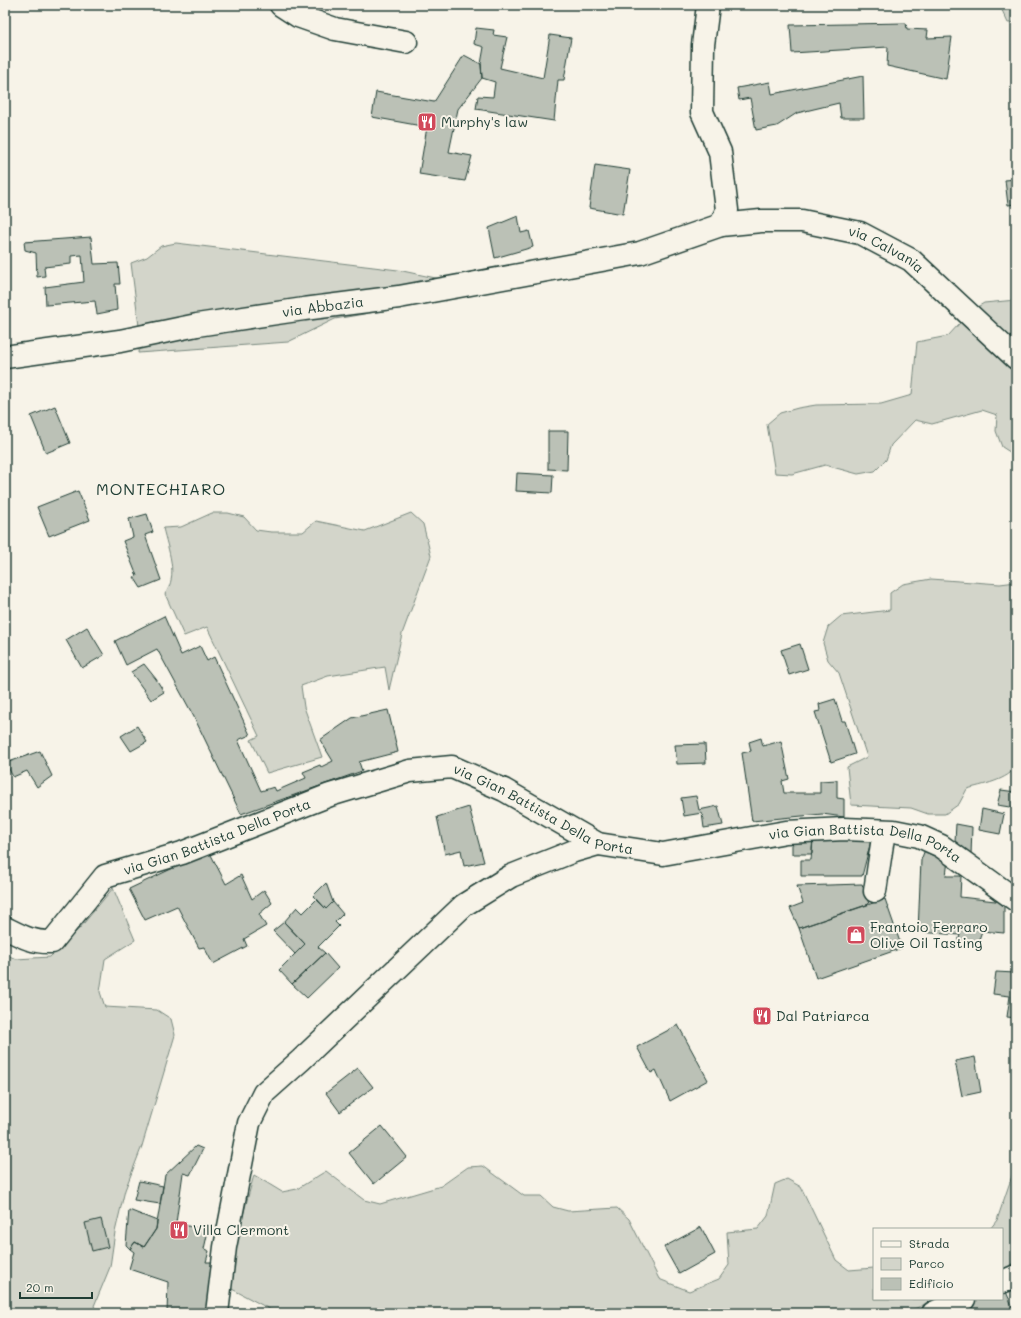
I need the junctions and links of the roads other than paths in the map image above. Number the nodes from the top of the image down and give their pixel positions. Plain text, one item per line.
1 (281, 5) edge
2 (708, 5) edge
3 (406, 42) dead end
4 (721, 225) junction
5 (640, 253) joint
6 (5, 357) edge
7 (1016, 358) edge
8 (884, 831) junction
9 (598, 844) junction
10 (874, 892) dead end
11 (1016, 900) edge
12 (5, 928) edge
13 (1016, 1276) edge
14 (1003, 1282) edge
15 (962, 1300) edge
16 (217, 1313) edge
17 (933, 1313) edge

1 - 3 street
2 - 4 street
4 - 5 street, via Calvania
4 - 7 street, via Calvania
5 - 6 street, via Abbazia
8 - 9 street, via Gian Battista Della Porta
8 - 10 street
8 - 11 street, via Gian Battista Della Porta
9 - 12 street, via Gian Battista Della Porta
9 - 16 street
13 - 14 street
15 - 17 street

